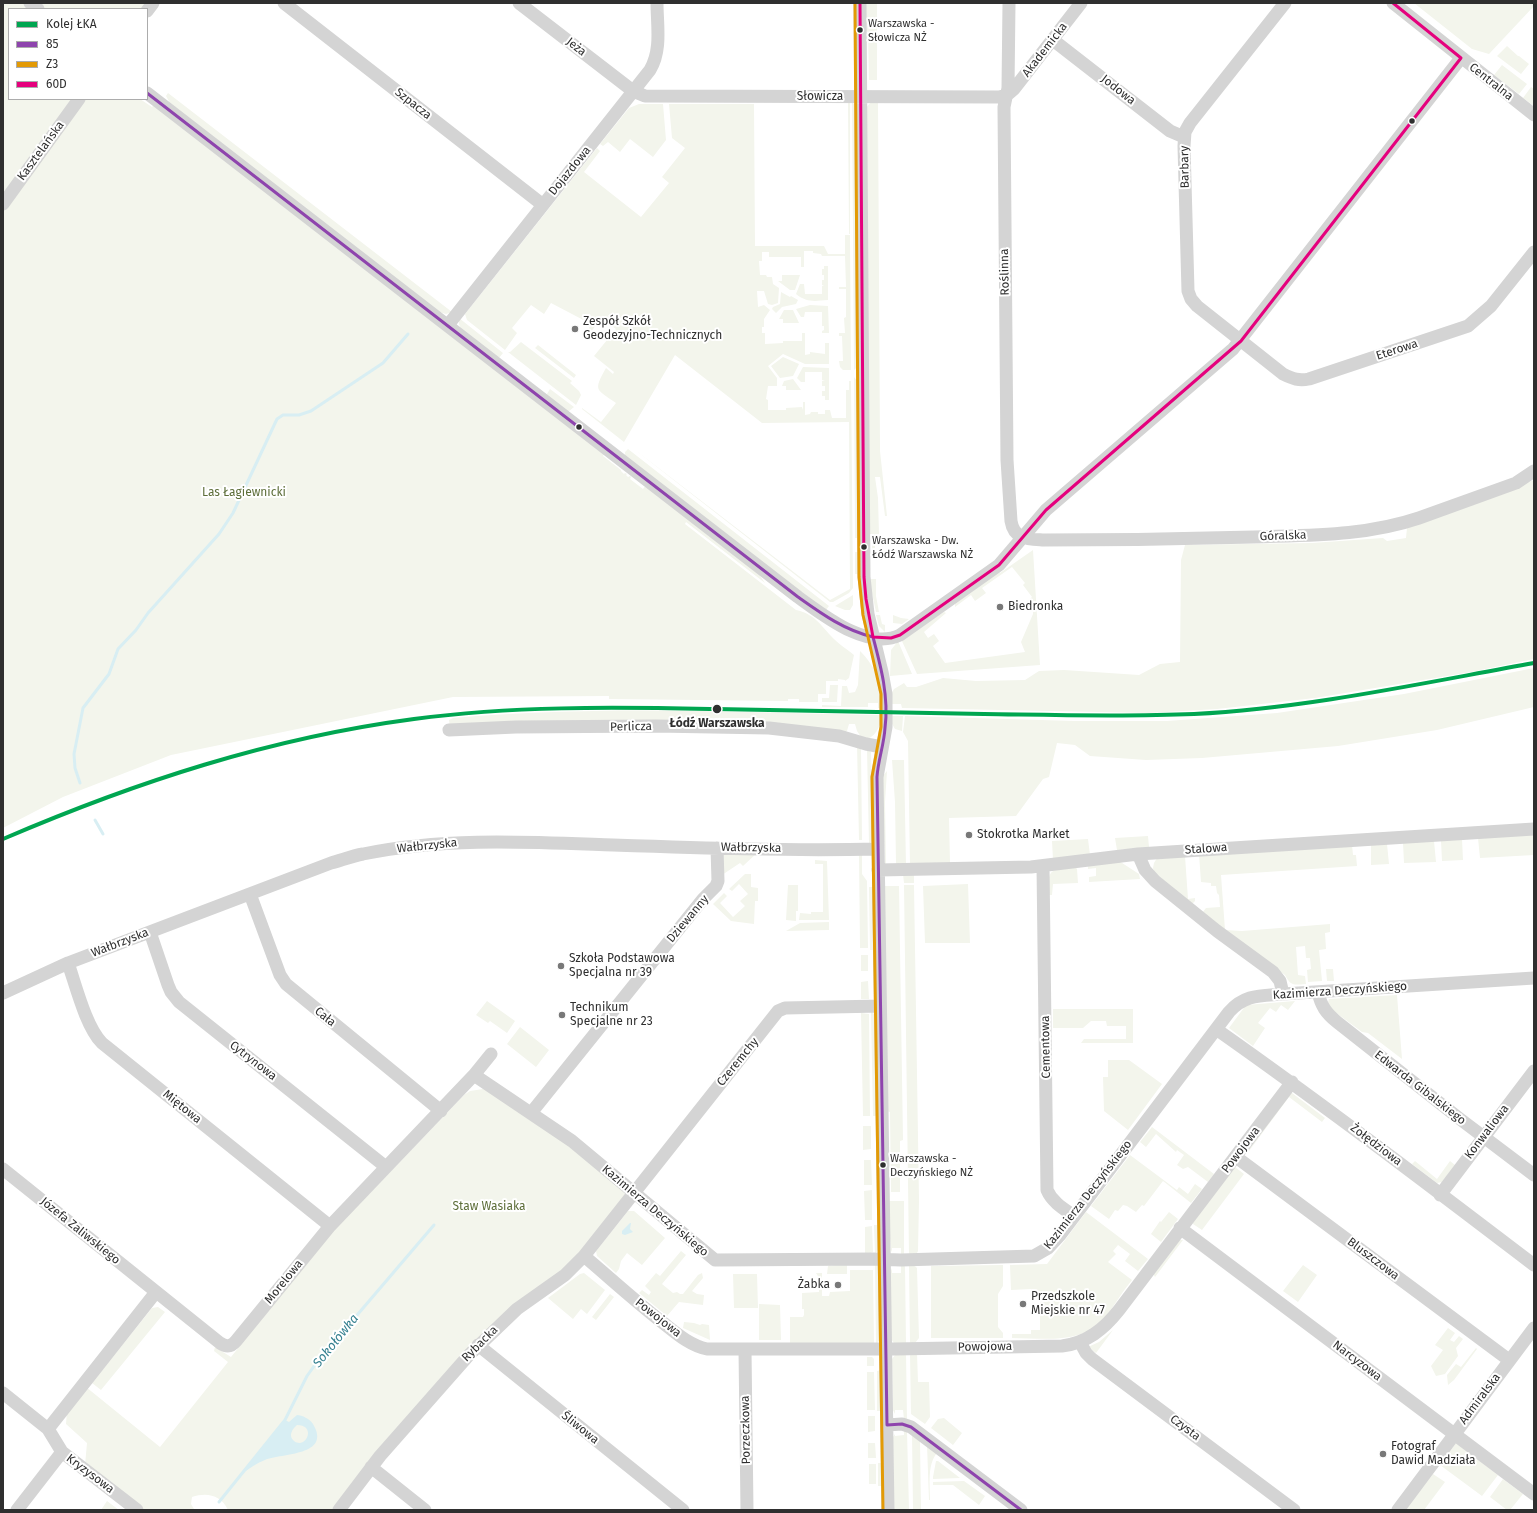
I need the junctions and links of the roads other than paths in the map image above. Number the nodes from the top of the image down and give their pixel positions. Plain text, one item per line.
1 (284, 3) edge
2 (520, 3) edge
3 (657, 3) edge
4 (860, 3) edge
5 (1009, 3) edge
6 (1081, 3) edge
7 (1285, 3) edge
8 (1393, 3) edge
9 (1053, 40) junction
10 (1461, 58) junction
11 (633, 91) junction
12 (148, 94) edge
13 (1007, 95) junction
14 (861, 97) junction
15 (78, 100) edge
16 (1534, 115) edge
17 (1184, 137) junction
18 (3, 204) edge
19 (542, 205) junction
20 (1534, 252) edge
21 (448, 325) junction
22 (1241, 341) junction
23 (1534, 471) edge
24 (1022, 538) junction
25 (873, 637) junction
26 (449, 730) dead end
27 (882, 747) junction
28 (1534, 829) edge
29 (717, 848) junction
30 (878, 850) junction
31 (1138, 854) junction
32 (1043, 866) junction
33 (878, 870) junction
34 (250, 894) junction
35 (150, 932) junction
36 (68, 963) junction
37 (1534, 978) edge
38 (1318, 992) junction
39 (3, 993) edge
40 (1283, 994) junction
41 (880, 1006) junction
42 (1216, 1029) junction
43 (492, 1054) dead end
44 (1534, 1071) edge
45 (474, 1075) junction
46 (1292, 1082) junction
47 (441, 1111) junction
48 (531, 1113) junction
49 (1484, 1137) junction
50 (1236, 1157) junction
51 (386, 1167) junction
52 (3, 1169) edge
53 (1534, 1175) edge
54 (634, 1193) junction
55 (1440, 1194) junction
56 (1074, 1216) junction
57 (330, 1226) junction
58 (1180, 1228) junction
59 (584, 1256) junction
60 (884, 1260) junction
61 (1534, 1265) edge
62 (156, 1292) junction
63 (1534, 1328) edge
64 (1080, 1342) junction
65 (478, 1345) junction
66 (886, 1348) junction
67 (745, 1350) junction
68 (1510, 1360) junction
69 (3, 1393) edge
70 (887, 1424) junction
71 (48, 1429) junction
72 (1454, 1434) junction
73 (62, 1452) junction
74 (371, 1467) junction
75 (1534, 1494) edge
76 (17, 1510) edge
77 (137, 1510) edge
78 (339, 1510) edge
79 (425, 1510) edge
80 (683, 1510) edge
81 (747, 1510) edge
82 (888, 1510) edge
83 (1021, 1510) edge
84 (1294, 1510) edge
85 (1398, 1510) edge

1 - 19 street, Szpacza
2 - 11 street, Jeża
3 - 11 street, Dojazdowa
4 - 14 street
5 - 13 street, Roślinna
6 - 9 street, Akademicka
7 - 17 street, Barbary
8 - 10 street, Centralna
9 - 13 street, Akademicka
9 - 17 street, Jodowa
10 - 16 street, Centralna
10 - 22 street
11 - 14 street, Słowicza
11 - 19 street, Dojazdowa
12 - 21 street
13 - 14 street, Słowicza
13 - 24 street, Roślinna
14 - 25 street
15 - 18 street, Kasztelańska
17 - 22 street, Barbary
19 - 21 street, Dojazdowa
20 - 22 street, Eterowa
21 - 25 street
22 - 24 street
23 - 24 street, Góralska
24 - 25 street
25 - 27 street
26 - 27 street, Perlicza
27 - 30 street
28 - 31 street, Stalowa
29 - 30 street, Wałbrzyska
29 - 34 street, Wałbrzyska
29 - 48 street, Dziewanny
30 - 33 street
31 - 32 street, Stalowa
31 - 40 street
32 - 33 street, Stalowa
32 - 56 street, Cementowa
33 - 41 street
34 - 35 street, Wałbrzyska
34 - 47 street, Cała
35 - 36 street, Wałbrzyska
35 - 51 street, Cytrynowa
36 - 39 street, Wałbrzyska
36 - 57 street, Miętowa
37 - 38 street, Kazimierza Deczyńskiego
38 - 40 street, Kazimierza Deczyńskiego
38 - 49 street, Edwarda Gibalskiego
40 - 42 street, Kazimierza Deczyńskiego
41 - 54 street, Czeremchy
41 - 60 street
42 - 46 street, Żołędziowa
42 - 56 street, Kazimierza Deczyńskiego
43 - 45 street, Morelowa
44 - 49 street, Konwaliowa
45 - 47 street, Morelowa
45 - 48 street
46 - 50 street, Powojowa
46 - 55 street, Żołędziowa
47 - 51 street, Morelowa
48 - 54 street, Kazimierza Deczyńskiego
49 - 53 street, Edwarda Gibalskiego
49 - 55 street, Konwaliowa
50 - 58 street, Powojowa
50 - 68 street, Bluszczowa
51 - 57 street, Morelowa
52 - 62 street, Józefa Zaliwskiego
54 - 59 street, Rybacka
54 - 60 street, Kazimierza Deczyńskiego
55 - 61 street, Żołędziowa
56 - 60 street, Kazimierza Deczyńskiego
57 - 62 street, Morelowa
58 - 64 street, Powojowa
58 - 72 street, Narcyzowa
59 - 65 street, Rybacka
59 - 67 street, Powojowa
60 - 66 street
62 - 71 street
63 - 68 street, Admiralska
64 - 66 street, Powojowa
64 - 84 street, Czysta
65 - 74 street, Rybacka
65 - 80 street, Śliwowa
66 - 67 street, Powojowa
66 - 70 street
67 - 81 street, Porzeczkowa
68 - 72 street, Admiralska
69 - 71 street
70 - 82 street
70 - 83 street
71 - 73 street
72 - 75 street, Narcyzowa
72 - 85 street, Admiralska
73 - 76 street
73 - 77 street, Kryzysowa
74 - 78 street, Rybacka
74 - 79 street

